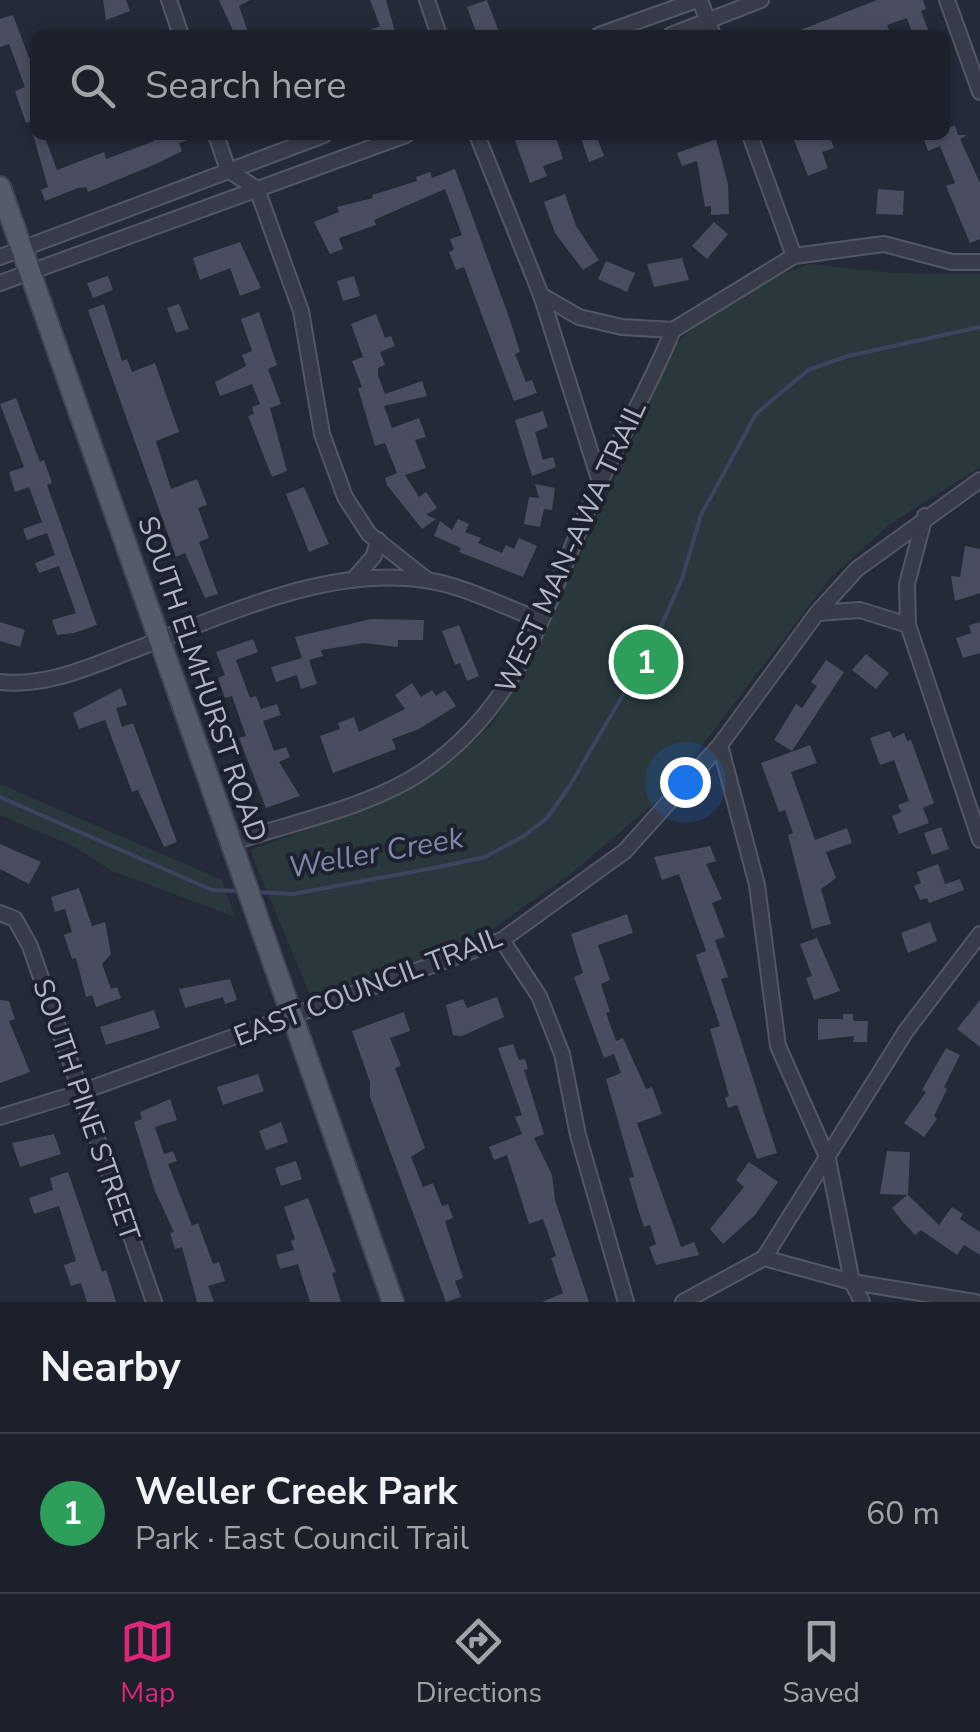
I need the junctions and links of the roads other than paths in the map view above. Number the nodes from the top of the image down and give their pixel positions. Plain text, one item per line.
1 (169, 0) edge
2 (427, 0) edge
3 (698, 0) edge
4 (761, 0) edge
5 (947, 0) edge
6 (711, 28) edge
7 (179, 30) edge
8 (438, 30) edge
9 (613, 30) edge
10 (980, 92) edge
11 (218, 140) edge
12 (310, 140) edge
13 (392, 140) edge
14 (479, 140) edge
15 (752, 140) edge
16 (228, 170) junction
17 (0, 188) edge
18 (258, 189) junction
19 (22, 248) junction
20 (794, 256) junction
21 (0, 257) edge
22 (980, 262) edge
23 (30, 274) junction
24 (0, 283) edge
25 (541, 295) junction
26 (673, 330) junction
27 (980, 480) edge
28 (600, 482) junction
29 (925, 516) junction
30 (378, 540) junction
31 (353, 580) junction
32 (426, 580) junction
33 (818, 613) junction
34 (540, 620) junction
35 (908, 625) junction
36 (159, 640) junction
37 (0, 682) edge
38 (720, 745) junction
39 (980, 840) edge
40 (234, 853) junction
41 (7, 916) edge
42 (980, 934) edge
43 (502, 940) junction
44 (292, 1018) junction
45 (78, 1094) junction
46 (0, 1116) edge
47 (828, 1158) junction
48 (764, 1258) junction
49 (852, 1282) junction
50 (154, 1302) edge
51 (393, 1302) edge
52 (626, 1302) edge
53 (683, 1302) edge
54 (862, 1302) edge
55 (975, 1302) edge

1 - 7 street
2 - 8 street
3 - 6 street
3 - 9 street
4 - 6 street
5 - 10 street
11 - 16 street
12 - 16 street
13 - 18 street
14 - 25 street
15 - 20 street
16 - 18 street
16 - 19 street
17 - 19 main road, SOUTH ELMHURST ROAD
18 - 23 street
18 - 30 street
19 - 21 street
19 - 23 main road, SOUTH ELMHURST ROAD
20 - 22 street
20 - 26 street
23 - 24 street
23 - 36 main road, SOUTH ELMHURST ROAD
25 - 26 street
25 - 28 street
26 - 28 street, WEST MAN-AWA TRAIL
27 - 29 street, EAST COUNCIL TRAIL
28 - 34 street, WEST MAN-AWA TRAIL
29 - 33 street, EAST COUNCIL TRAIL
29 - 35 street
30 - 31 street
30 - 32 street
31 - 32 street
31 - 36 street
32 - 34 street
33 - 35 street
33 - 38 street, EAST COUNCIL TRAIL
34 - 40 street, WEST MAN-AWA TRAIL
35 - 39 street
36 - 37 street
36 - 40 main road, SOUTH ELMHURST ROAD
38 - 43 street, EAST COUNCIL TRAIL
38 - 47 street
40 - 44 main road, SOUTH ELMHURST ROAD
41 - 45 street, SOUTH PINE STREET
42 - 47 street
43 - 44 street, EAST COUNCIL TRAIL
43 - 52 street
44 - 45 street, EAST COUNCIL TRAIL
44 - 51 main road, SOUTH ELMHURST ROAD
45 - 46 street, EAST COUNCIL TRAIL
45 - 50 street, SOUTH PINE STREET
47 - 48 street
47 - 49 street
48 - 49 street
48 - 53 street
49 - 54 street
49 - 55 street

